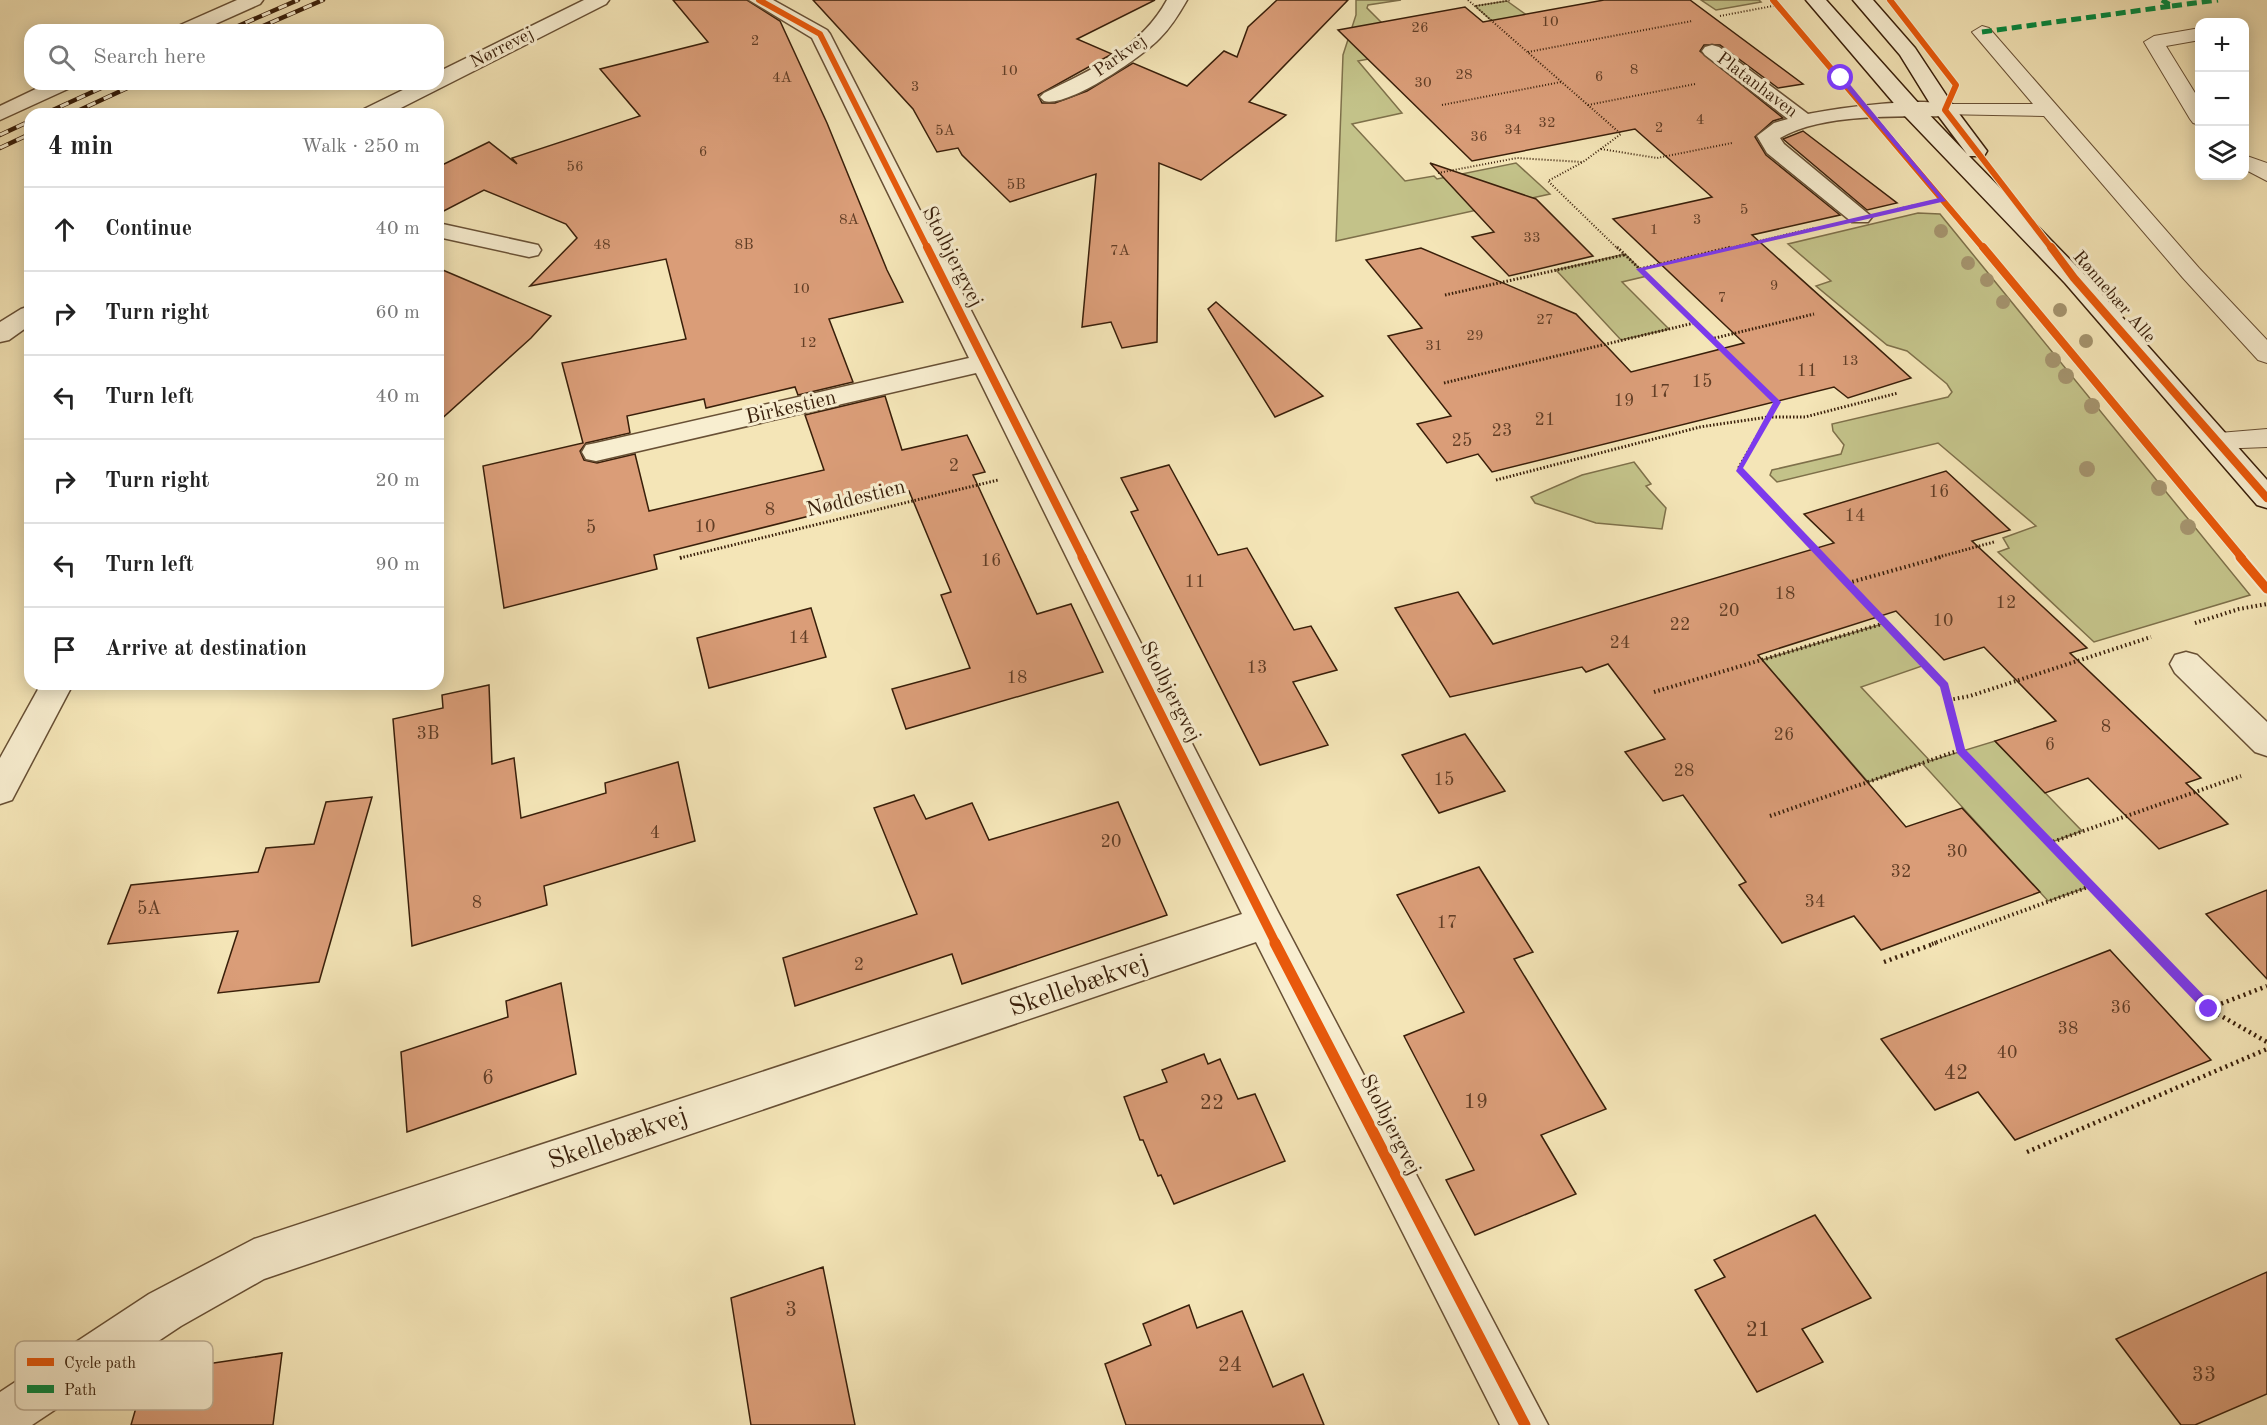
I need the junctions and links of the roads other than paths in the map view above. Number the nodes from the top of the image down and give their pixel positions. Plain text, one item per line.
1 (253, 0) edge
2 (599, 0) edge
3 (759, 0) edge
4 (1177, 0) edge
5 (1816, 0) edge
6 (1863, 0) edge
7 (199, 24) edge
8 (1982, 32) dead end
9 (2195, 35) edge
10 (1712, 51) dead end
11 (444, 77) edge
12 (50, 90) edge
13 (419, 90) edge
14 (1051, 97) dead end
15 (384, 108) edge
16 (1912, 110) junction
17 (1945, 110) junction
18 (2049, 110) junction
19 (2195, 112) edge
20 (0, 114) edge
21 (1803, 120) junction
22 (2249, 163) edge
23 (2267, 175) edge
24 (1860, 217) road end
25 (444, 231) edge
26 (529, 250) dead end
27 (2074, 278) junction
28 (24, 318) edge
29 (0, 334) edge
30 (2267, 355) edge
31 (985, 363) junction
32 (2267, 438) edge
33 (2216, 440) junction
34 (596, 452) dead end
35 (2267, 498) edge
36 (2186, 664) dead end
37 (54, 690) edge
38 (2267, 743) edge
39 (0, 789) edge
40 (1265, 923) junction
41 (118, 1341) edge
42 (15, 1409) edge
43 (0, 1419) edge
44 (1525, 1425) edge

1 - 7 street
2 - 11 street, Nørrevej
3 - 31 street, Stolbjergvej
4 - 14 street, Parkvej
5 - 16 street, Rønnebær Alle
6 - 17 street, Rønnebær Alle
8 - 18 lane
9 - 19 lane
10 - 21 street, Platanhaven
12 - 20 street
13 - 15 street
16 - 17 street, Platanhaven
16 - 21 street, Platanhaven
16 - 27 street, Rønnebær Alle
17 - 18 lane
17 - 27 street, Rønnebær Alle
18 - 30 lane
21 - 24 street, Platanhaven
22 - 23 lane
25 - 26 street
27 - 33 street, Rønnebær Alle
28 - 29 street
31 - 34 street, Birkestien
31 - 40 street, Stolbjergvej
32 - 33 lane
33 - 35 street, Rønnebær Alle
36 - 38 street
37 - 39 street
40 - 41 street, Skellebækvej
40 - 44 street, Stolbjergvej
42 - 43 street, Skellebækvej

